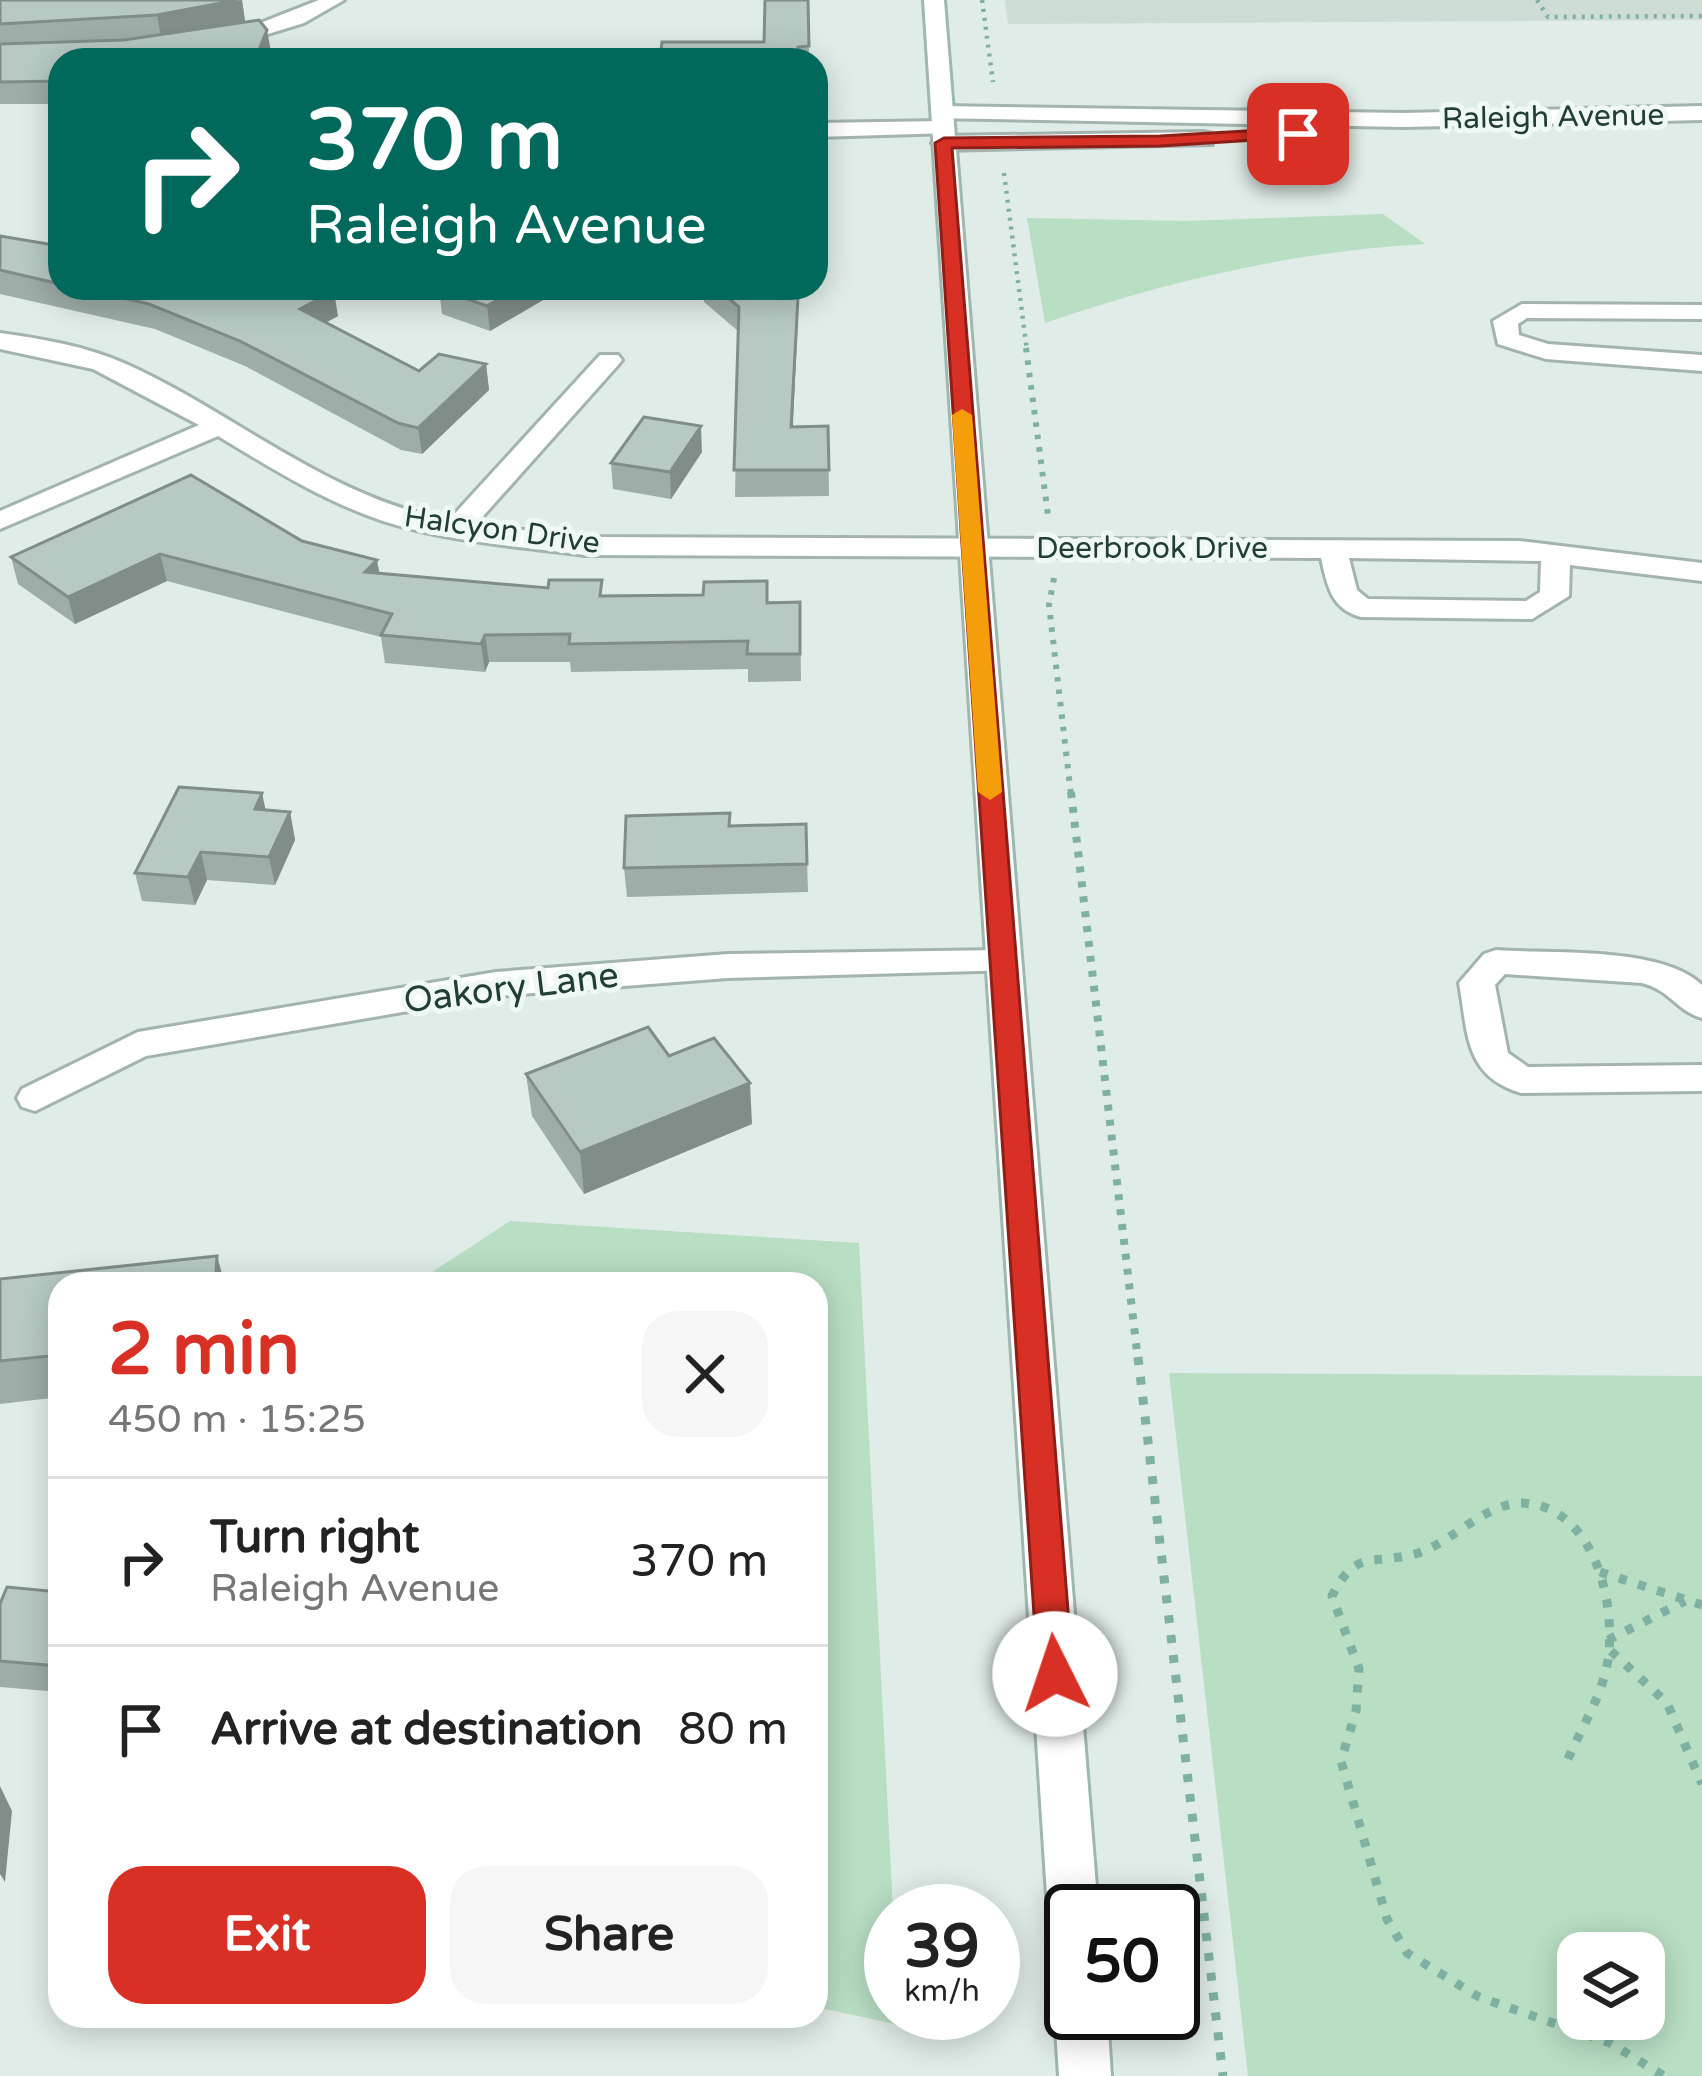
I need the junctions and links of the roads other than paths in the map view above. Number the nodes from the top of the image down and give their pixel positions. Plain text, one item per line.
1 (334, 0) edge
2 (934, 0) edge
3 (202, 46) edge
4 (1702, 113) edge
5 (1404, 120) junction
6 (942, 128) junction
7 (828, 130) edge
8 (1702, 312) edge
9 (0, 341) edge
10 (609, 360) dead end
11 (1702, 363) edge
12 (218, 426) junction
13 (0, 520) edge
14 (456, 529) junction
15 (971, 548) junction
16 (1333, 549) junction
17 (1556, 554) junction
18 (1702, 572) edge
19 (1003, 962) junction
20 (1702, 1006) edge
21 (1702, 1078) edge
22 (35, 1097) dead end
23 (1071, 1884) edge
24 (1083, 2040) edge
25 (1085, 2076) edge

1 - 3 street
2 - 6 street
4 - 5 street, Raleigh Avenue
5 - 6 street, Raleigh Avenue
5 - 6 street, Raleigh Avenue
6 - 7 street
6 - 15 street
8 - 11 street
9 - 12 street, Halcyon Drive
10 - 14 street
12 - 13 street
12 - 14 street, Halcyon Drive
14 - 15 street, Halcyon Drive
15 - 16 street, Deerbrook Drive
15 - 19 street
16 - 17 street, Deerbrook Drive
16 - 17 street
17 - 18 street, Deerbrook Drive
19 - 22 street, Oakory Lane
19 - 23 street
20 - 21 street
24 - 25 street

